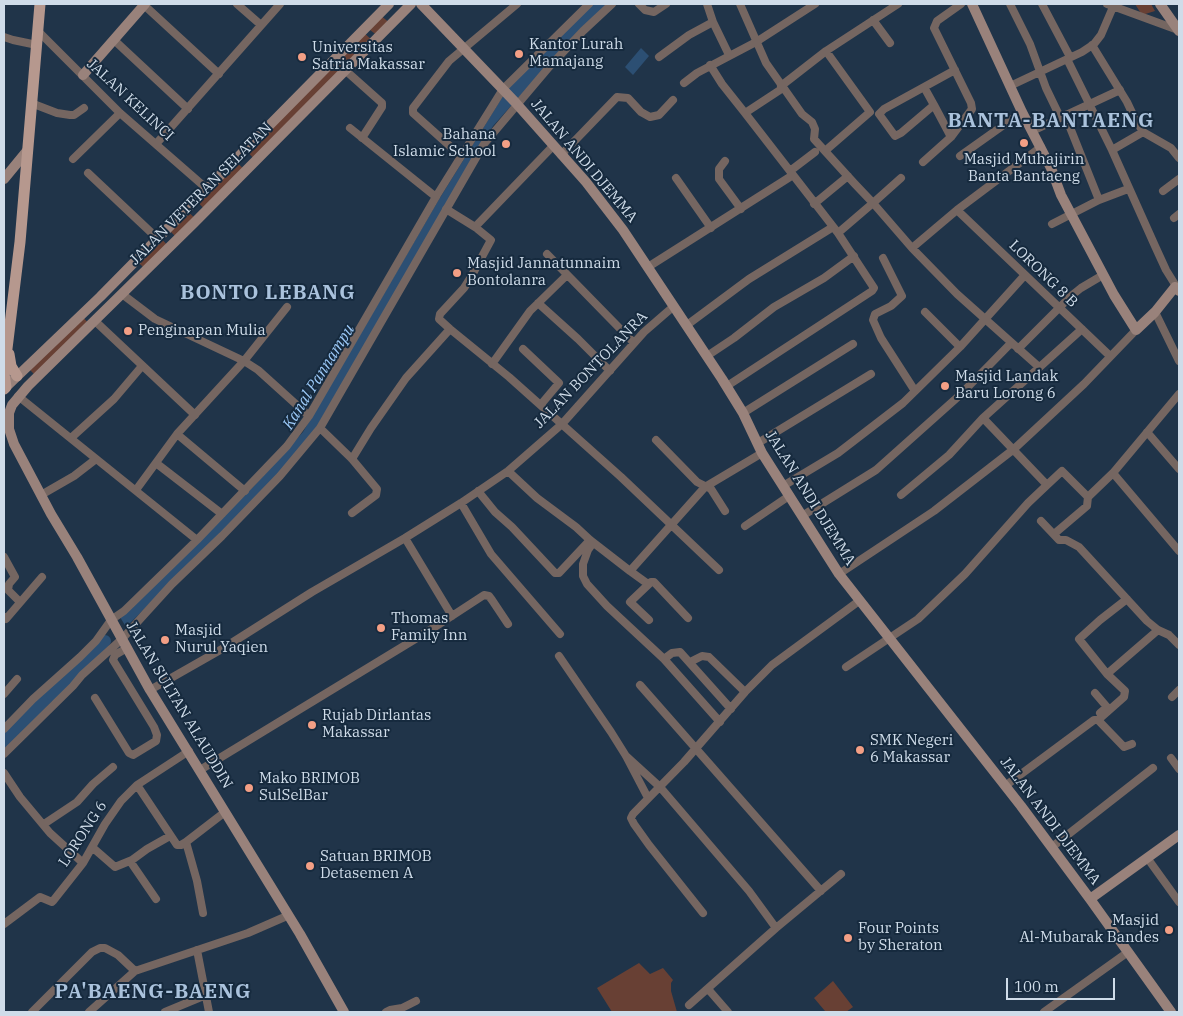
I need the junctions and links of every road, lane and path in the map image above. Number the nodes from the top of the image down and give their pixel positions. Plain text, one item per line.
1 (40, 4) edge
2 (144, 4) edge
3 (237, 4) edge
4 (280, 4) edge
5 (389, 4) edge
6 (411, 4) edge
7 (421, 4) edge
8 (517, 4) edge
9 (590, 4) edge
10 (612, 4) edge
11 (639, 4) edge
12 (666, 4) edge
13 (707, 4) edge
14 (740, 4) edge
15 (815, 4) edge
16 (898, 4) edge
17 (961, 4) edge
18 (972, 4) edge
19 (1010, 4) edge
20 (1042, 4) edge
21 (1160, 4) edge
22 (1115, 6) edge
23 (873, 20) junction
24 (713, 22) junction
25 (262, 25) junction
26 (38, 31) junction
27 (1179, 31) edge
28 (4, 36) edge
29 (114, 40) junction
30 (756, 42) junction
31 (890, 43) dead end
32 (36, 45) junction
33 (1092, 45) junction
34 (464, 49) junction
35 (826, 51) junction
36 (729, 55) junction
37 (659, 57) dead end
38 (1069, 58) junction
39 (710, 65) junction
40 (345, 70) junction
41 (955, 70) junction
42 (1040, 71) junction
43 (219, 74) junction
44 (83, 75) junction
45 (684, 83) dead end
46 (1010, 86) junction
47 (782, 87) junction
48 (924, 87) junction
49 (504, 90) junction
50 (1120, 90) junction
51 (672, 100) dead end
52 (31, 103) junction
53 (516, 103) junction
54 (934, 105) junction
55 (1089, 105) junction
56 (84, 108) dead end
57 (188, 109) junction
58 (1022, 112) junction
59 (120, 113) junction
60 (745, 113) junction
61 (1063, 116) junction
62 (350, 128) dead end
63 (1032, 131) junction
64 (1143, 132) junction
65 (362, 138) junction
66 (951, 138) junction
67 (156, 144) junction
68 (553, 146) junction
69 (1041, 147) junction
70 (1112, 150) junction
71 (27, 151) junction
72 (825, 151) junction
73 (815, 152) dead end
74 (561, 155) junction
75 (237, 156) junction
76 (461, 156) junction
77 (960, 156) dead end
78 (1179, 158) edge
79 (73, 159) dead end
80 (726, 161) dead end
81 (923, 162) dead end
82 (249, 167) junction
83 (88, 173) dead end
84 (791, 173) junction
85 (848, 176) junction
86 (676, 178) dead end
87 (902, 178) dead end
88 (4, 179) edge
89 (1179, 180) edge
90 (206, 188) junction
91 (1128, 189) junction
92 (1163, 191) dead end
93 (436, 197) junction
94 (1099, 200) junction
95 (873, 203) junction
96 (814, 204) junction
97 (741, 208) junction
98 (446, 209) junction
99 (957, 210) junction
100 (1071, 214) junction
101 (1052, 224) dead end
102 (475, 227) junction
103 (711, 228) junction
104 (835, 230) junction
105 (157, 238) junction
106 (912, 248) junction
107 (547, 254) dead end
108 (854, 256) junction
109 (883, 258) dead end
110 (648, 267) junction
111 (567, 275) junction
112 (1104, 275) junction
113 (1024, 276) junction
114 (1178, 287) edge
115 (122, 294) junction
116 (538, 303) junction
117 (674, 306) junction
118 (287, 307) dead end
119 (1058, 309) junction
120 (925, 312) dead end
121 (1155, 312) junction
122 (985, 320) junction
123 (94, 321) junction
124 (687, 325) junction
125 (450, 329) junction
126 (1082, 329) junction
127 (1136, 330) junction
128 (8, 343) junction
129 (634, 343) junction
130 (1011, 343) junction
131 (853, 344) dead end
132 (960, 347) junction
133 (523, 349) dead end
134 (1018, 349) junction
135 (707, 356) junction
136 (1110, 356) junction
137 (244, 361) junction
138 (1179, 361) edge
139 (495, 362) junction
140 (142, 366) junction
141 (1039, 367) junction
142 (610, 371) junction
143 (871, 374) dead end
144 (17, 376) junction
145 (28, 386) junction
146 (727, 386) junction
147 (5, 387) edge
148 (915, 391) junction
149 (1179, 394) edge
150 (15, 401) junction
151 (543, 402) junction
152 (743, 413) junction
153 (195, 415) junction
154 (309, 416) junction
155 (983, 418) junction
156 (563, 422) junction
157 (320, 428) junction
158 (1147, 432) junction
159 (4, 433) edge
160 (177, 434) junction
161 (71, 438) junction
162 (656, 440) dead end
163 (14, 444) junction
164 (760, 448) junction
165 (1014, 449) junction
166 (96, 459) junction
167 (352, 459) junction
168 (156, 463) junction
169 (1179, 469) edge
170 (508, 470) junction
171 (1113, 473) junction
172 (1046, 485) junction
173 (705, 486) junction
174 (783, 486) junction
175 (136, 490) junction
176 (245, 491) junction
177 (478, 491) junction
178 (41, 495) junction
179 (901, 495) dead end
180 (789, 496) junction
181 (1088, 497) junction
182 (461, 503) junction
183 (725, 511) dead end
184 (352, 513) dead end
185 (222, 514) junction
186 (802, 516) junction
187 (1041, 522) dead end
188 (670, 524) junction
189 (745, 526) dead end
190 (1054, 534) junction
191 (405, 538) junction
192 (197, 540) junction
193 (592, 541) junction
194 (1179, 551) edge
195 (4, 556) edge
196 (719, 570) dead end
197 (630, 571) junction
198 (839, 574) junction
199 (42, 577) dead end
200 (648, 584) junction
201 (1127, 599) junction
202 (858, 601) junction
203 (20, 602) junction
204 (452, 616) junction
205 (4, 617) edge
206 (688, 618) dead end
207 (111, 620) junction
208 (650, 620) dead end
209 (508, 624) dead end
210 (1158, 630) junction
211 (560, 634) dead end
212 (889, 639) junction
213 (125, 644) junction
214 (1179, 645) edge
215 (559, 656) dead end
216 (664, 659) junction
217 (690, 662) junction
218 (846, 667) dead end
219 (1107, 674) junction
220 (63, 675) junction
221 (17, 679) dead end
222 (640, 685) dead end
223 (70, 686) junction
224 (150, 690) junction
225 (1179, 690) edge
226 (745, 692) junction
227 (1095, 693) dead end
228 (4, 694) edge
229 (1172, 697) dead end
230 (95, 698) dead end
231 (731, 710) junction
232 (1096, 720) junction
233 (720, 722) junction
234 (4, 729) edge
235 (1132, 744) dead end
236 (697, 748) junction
237 (189, 751) junction
238 (4, 754) edge
239 (626, 756) junction
240 (1171, 758) dead end
241 (113, 767) dead end
242 (1153, 768) dead end
243 (1179, 769) edge
244 (200, 770) junction
245 (4, 774) edge
246 (137, 785) junction
247 (1006, 786) junction
248 (660, 787) junction
249 (648, 798) junction
250 (225, 812) junction
251 (44, 824) junction
252 (1179, 835) edge
253 (170, 836) junction
254 (186, 842) junction
255 (92, 847) junction
256 (1052, 847) junction
257 (1148, 859) junction
258 (130, 861) junction
259 (83, 863) junction
260 (841, 874) dead end
261 (821, 891) junction
262 (156, 899) dead end
263 (1090, 899) junction
264 (1179, 902) edge
265 (203, 913) dead end
266 (702, 913) dead end
267 (287, 916) junction
268 (4, 924) edge
269 (776, 928) junction
270 (197, 950) junction
271 (1128, 952) junction
272 (135, 971) junction
273 (708, 989) junction
274 (206, 994) junction
275 (416, 1001) dead end
276 (689, 1005) dead end
277 (32, 1012) edge
278 (89, 1012) edge
279 (165, 1012) edge
280 (209, 1012) edge
281 (344, 1012) edge
282 (386, 1012) edge
283 (728, 1012) edge
284 (1044, 1012) edge
285 (1170, 1012) edge

1 - 26 main road
2 - 29 main road
2 - 43 street
3 - 25 street
4 - 25 street
5 - 75 main road, JALAN VETERAN SELATAN
6 - 40 main road, JALAN VETERAN SELATAN
7 - 34 main road, JALAN ANDI DJEMMA
8 - 34 street
9 - 49 street
10 - 53 street
11 - 12 street
13 - 24 street
14 - 30 street
15 - 30 street
16 - 23 street
17 - 41 street
18 - 46 main road
19 - 42 street
20 - 38 street
21 - 27 main road
22 - 27 street
22 - 33 street
23 - 31 street
23 - 35 street
24 - 36 street
24 - 37 street
25 - 43 street
26 - 32 main road
26 - 44 street, JALAN KELINCI
28 - 32 street
29 - 44 main road
29 - 57 street
30 - 36 street
30 - 47 street
32 - 52 main road
33 - 38 street
33 - 50 street
34 - 49 main road, JALAN ANDI DJEMMA
34 - 76 street
35 - 47 street
35 - 72 street
36 - 39 street
38 - 42 street
38 - 55 street
39 - 45 street
39 - 60 street
40 - 65 street
40 - 82 main road, JALAN VETERAN SELATAN
41 - 48 street
41 - 66 street
42 - 46 street
42 - 61 street
43 - 57 street
44 - 59 street, JALAN KELINCI
46 - 58 main road
47 - 60 street
47 - 72 street
48 - 54 street
48 - 54 street
49 - 53 main road, JALAN ANDI DJEMMA
49 - 76 street
50 - 55 street
50 - 64 street
51 - 74 street
52 - 56 street
52 - 71 main road
53 - 68 main road, JALAN ANDI DJEMMA
53 - 98 street
54 - 66 street
55 - 61 street
55 - 70 street
57 - 67 street
58 - 63 main road
58 - 77 street
59 - 67 street, JALAN KELINCI
59 - 79 street
60 - 84 street
61 - 63 street
61 - 94 street
62 - 65 street
63 - 69 main road
64 - 70 street
64 - 78 street
65 - 93 street
66 - 81 street
67 - 90 street, JALAN KELINCI
68 - 74 main road, JALAN ANDI DJEMMA
68 - 102 street
69 - 99 street
69 - 100 main road
70 - 91 street
71 - 88 main road
71 - 128 main road
72 - 85 street
73 - 84 street
74 - 110 main road, JALAN ANDI DJEMMA
75 - 82 main road
75 - 90 main road, JALAN VETERAN SELATAN
76 - 93 street
80 - 97 street
82 - 115 main road, JALAN VETERAN SELATAN
83 - 105 street
84 - 96 street
84 - 97 street
85 - 95 street
85 - 96 street
86 - 103 street
87 - 95 street
89 - 92 street
90 - 105 main road, JALAN VETERAN SELATAN
91 - 94 street
91 - 114 street
93 - 154 street
94 - 100 street
95 - 104 street
95 - 106 street
96 - 104 street
97 - 103 street
98 - 102 street
98 - 157 street
99 - 106 street
99 - 113 street, LORONG 8 B
100 - 101 street
100 - 112 main road
102 - 125 street
103 - 110 street
104 - 108 street
104 - 124 street
105 - 144 main road, JALAN VETERAN SELATAN
106 - 122 street
107 - 111 street
108 - 135 street
108 - 146 street
109 - 148 street
110 - 117 main road, JALAN ANDI DJEMMA
111 - 116 street
111 - 129 street
112 - 119 street
112 - 127 main road
113 - 119 street, LORONG 8 B
113 - 122 street
114 - 121 main road
115 - 123 main road, JALAN VETERAN SELATAN
115 - 137 street
116 - 139 street
116 - 142 street
117 - 124 main road, JALAN ANDI DJEMMA
117 - 129 street, JALAN BONTOLANRA
118 - 137 street
119 - 126 street, LORONG 8 B
119 - 134 street
120 - 132 street
121 - 127 main road
121 - 138 street
122 - 130 street
122 - 132 street
123 - 140 street
123 - 145 main road, JALAN VETERAN SELATAN
124 - 135 main road, JALAN ANDI DJEMMA
125 - 139 street
125 - 167 street
126 - 136 street, LORONG 8 B
126 - 141 street
127 - 136 street
128 - 144 main road
128 - 147 main road
129 - 142 street, JALAN BONTOLANRA
130 - 134 street
130 - 186 street
131 - 152 street
132 - 148 street
133 - 151 street
134 - 141 street
135 - 146 main road, JALAN ANDI DJEMMA
136 - 165 street
137 - 153 street
137 - 154 street
139 - 151 street
139 - 156 street
140 - 153 street
140 - 161 street
141 - 155 street
142 - 156 street, JALAN BONTOLANRA
143 - 164 street
144 - 145 main road
144 - 147 main road, JALAN VETERAN SELATAN
145 - 150 main road, JALAN VETERAN SELATAN
146 - 152 main road, JALAN ANDI DJEMMA
148 - 174 street
149 - 158 street
150 - 161 street
150 - 163 main road, JALAN SULTAN ALAUDDIN
151 - 156 street
152 - 164 main road, JALAN ANDI DJEMMA
153 - 160 street
154 - 176 street
155 - 165 street
155 - 179 street
156 - 170 street, JALAN BONTOLANRA
156 - 188 street
157 - 167 street
157 - 213 street
158 - 169 street
158 - 171 street
159 - 163 main road
160 - 168 street
160 - 176 street
161 - 166 street
162 - 173 street
163 - 178 main road, JALAN SULTAN ALAUDDIN
164 - 173 street
164 - 174 main road, JALAN ANDI DJEMMA
165 - 172 street
165 - 198 street
166 - 175 street
166 - 178 street
167 - 184 street
168 - 175 street
168 - 185 street
170 - 177 street, JALAN BONTOLANRA
170 - 193 street
171 - 181 street
171 - 194 street
172 - 181 street
172 - 212 street
173 - 183 street
173 - 188 street
174 - 180 main road, JALAN ANDI DJEMMA
175 - 192 street
176 - 185 street
177 - 182 street, JALAN BONTOLANRA
177 - 193 street
178 - 207 main road, JALAN SULTAN ALAUDDIN
180 - 186 main road, JALAN ANDI DJEMMA
180 - 189 street
181 - 190 street
182 - 191 street, JALAN BONTOLANRA
182 - 211 street
185 - 192 street
186 - 198 main road, JALAN ANDI DJEMMA
187 - 190 street
188 - 196 street
188 - 197 street
190 - 201 street
191 - 204 street
191 - 224 street, JALAN BONTOLANRA
192 - 207 street
193 - 197 street
193 - 216 street
195 - 203 street
197 - 200 street
198 - 202 main road, JALAN ANDI DJEMMA
199 - 203 street
200 - 206 street
200 - 208 street
201 - 210 street
201 - 219 street
202 - 212 main road, JALAN ANDI DJEMMA
202 - 226 street
203 - 205 street
204 - 209 street
204 - 244 street
207 - 213 main road, JALAN SULTAN ALAUDDIN
207 - 220 street
210 - 214 street
210 - 219 street
212 - 218 street
212 - 247 main road, JALAN ANDI DJEMMA
213 - 223 street
213 - 224 main road, JALAN SULTAN ALAUDDIN
213 - 230 street
215 - 239 street
216 - 217 street
216 - 233 street
217 - 226 street
217 - 231 street
219 - 232 street
220 - 223 street
220 - 234 street
221 - 228 street
222 - 236 street
223 - 238 street
224 - 237 main road, JALAN SULTAN ALAUDDIN
225 - 229 street
226 - 231 street
227 - 232 street
231 - 233 street
232 - 235 street
232 - 247 street
233 - 236 street
236 - 248 street
236 - 261 street
237 - 244 main road, JALAN SULTAN ALAUDDIN
237 - 246 street, LORONG 6
239 - 248 street
239 - 249 street
240 - 243 street
241 - 251 street
242 - 256 street
244 - 250 main road, JALAN SULTAN ALAUDDIN
245 - 251 street
246 - 253 street
246 - 255 street, LORONG 6
247 - 256 main road, JALAN ANDI DJEMMA
248 - 249 street
248 - 269 street
249 - 266 street
250 - 254 street
250 - 267 main road, JALAN SULTAN ALAUDDIN
251 - 259 street
252 - 257 main road
253 - 254 street
253 - 258 street
254 - 265 street
255 - 258 street
255 - 259 street, LORONG 6
256 - 263 main road, JALAN ANDI DJEMMA
257 - 263 main road
257 - 264 street
258 - 262 street
259 - 268 street, LORONG 6
260 - 261 street
261 - 269 street
263 - 271 main road, JALAN ANDI DJEMMA
267 - 270 street
267 - 281 main road, JALAN SULTAN ALAUDDIN
269 - 273 street
270 - 272 street
270 - 274 street
271 - 284 street
271 - 285 main road, JALAN ANDI DJEMMA
272 - 277 street
272 - 278 street
273 - 276 street
273 - 283 street
274 - 279 street
274 - 280 street
275 - 282 street

